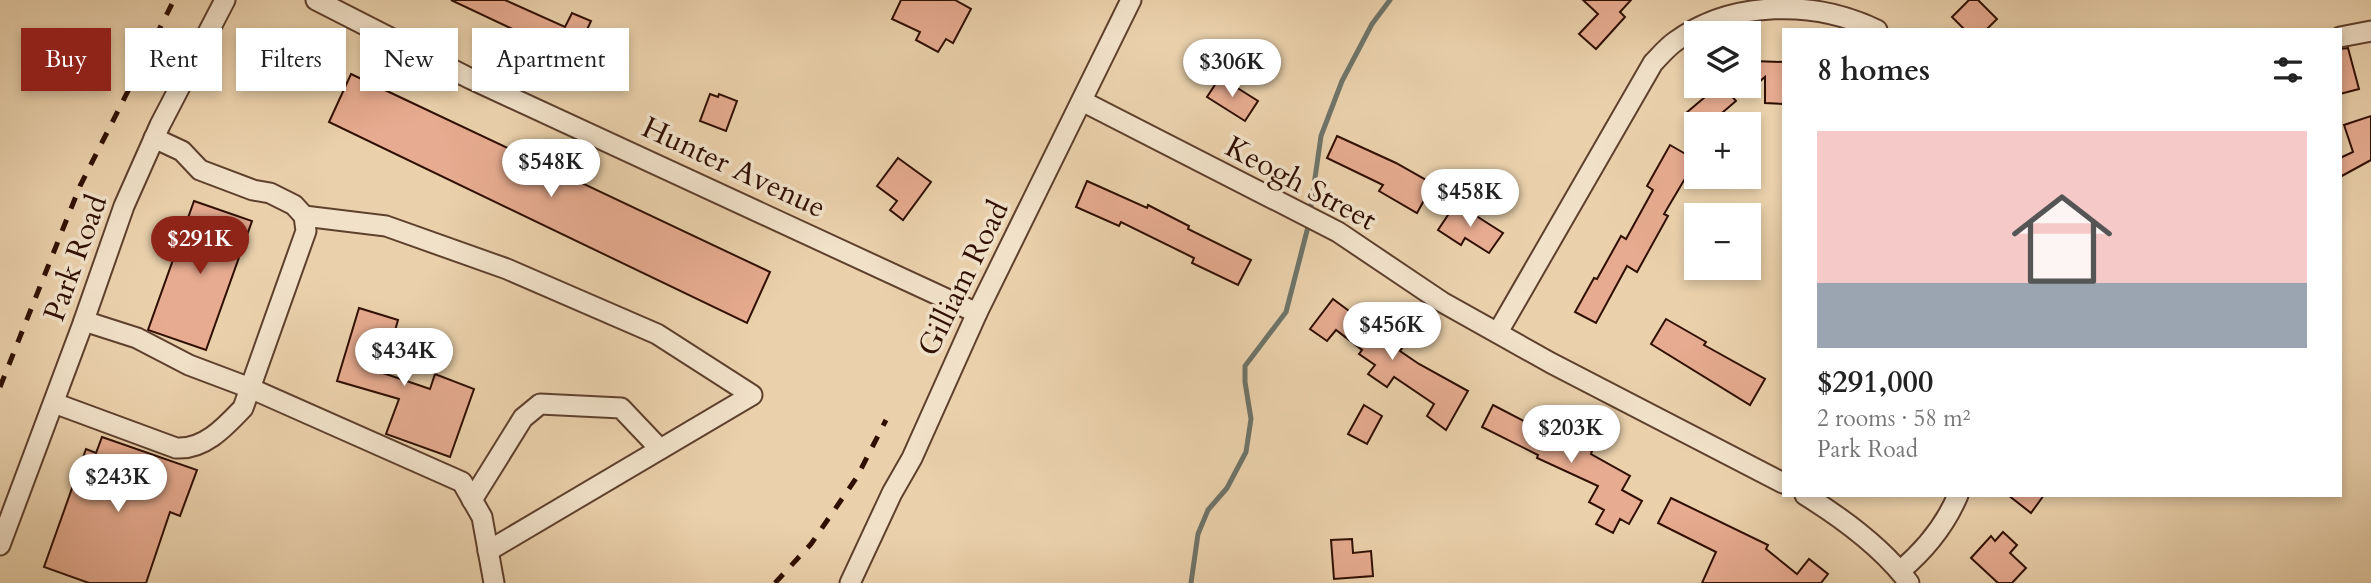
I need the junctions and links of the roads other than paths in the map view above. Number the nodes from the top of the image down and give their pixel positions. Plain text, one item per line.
1 (225, 0) edge
2 (316, 0) edge
3 (1131, 0) edge
4 (1873, 28) edge
5 (2371, 31) edge
6 (2342, 37) edge
7 (1082, 102) junction
8 (154, 138) junction
9 (304, 216) junction
10 (977, 313) junction
11 (84, 321) junction
12 (1499, 332) junction
13 (250, 388) junction
14 (54, 402) junction
15 (660, 449) junction
16 (1782, 482) edge
17 (1808, 497) edge
18 (1957, 497) edge
19 (472, 500) junction
20 (0, 545) edge
21 (488, 551) junction
22 (1904, 577) edge
23 (494, 583) edge
24 (850, 583) edge

1 - 8 street, Park Road
2 - 10 street, Hunter Avenue
3 - 7 street, Gilliam Road
4 - 12 street
5 - 6 street
7 - 10 street, Gilliam Road
7 - 12 street, Keogh Street
8 - 9 street
8 - 11 street, Park Road
9 - 13 street
9 - 15 street
10 - 24 street, Gilliam Road
11 - 13 street
11 - 14 street, Park Road
12 - 16 street, Keogh Street
13 - 14 street
13 - 19 street
14 - 20 street, Park Road
15 - 19 street
15 - 21 street
17 - 22 street
18 - 22 street
19 - 21 street
21 - 23 street

